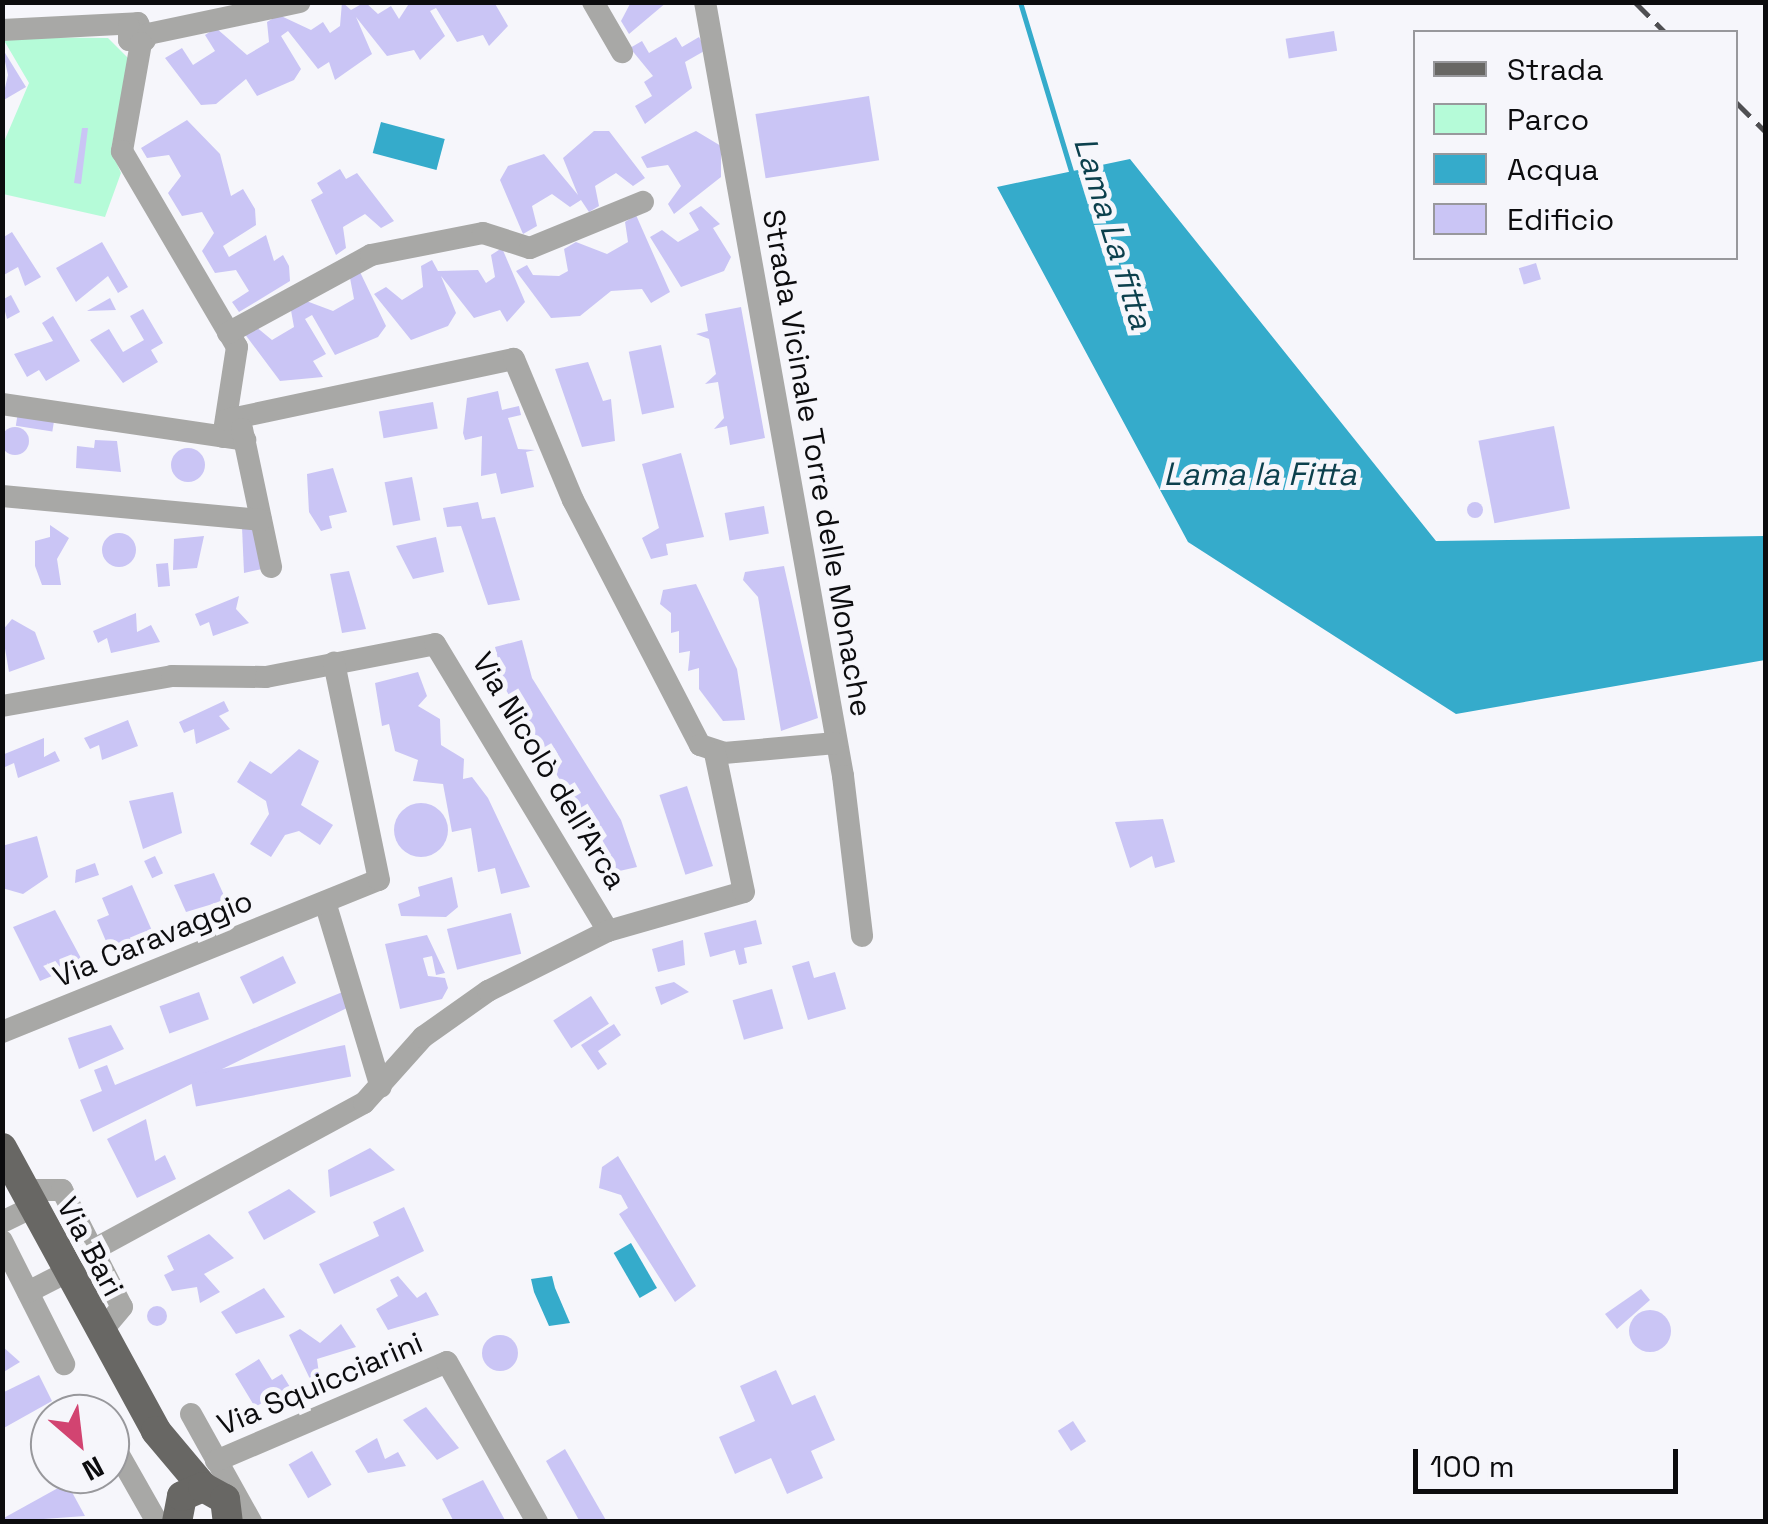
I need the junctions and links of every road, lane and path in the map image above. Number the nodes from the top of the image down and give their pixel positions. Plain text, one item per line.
1 (300, 2) edge
2 (593, 2) edge
3 (705, 2) edge
4 (138, 26) edge
5 (2, 30) edge
6 (622, 52) dead end
7 (644, 202) dead end
8 (228, 333) junction
9 (2, 404) edge
10 (233, 429) junction
11 (2, 496) edge
12 (261, 520) junction
13 (271, 568) dead end
14 (334, 663) junction
15 (2, 706) edge
16 (836, 743) junction
17 (716, 752) junction
18 (325, 902) junction
19 (608, 931) junction
20 (862, 936) dead end
21 (2, 1032) edge
22 (381, 1087) junction
23 (2, 1148) edge
24 (29, 1198) junction
25 (2, 1222) edge
26 (2, 1241) edge
27 (93, 1250) junction
28 (68, 1272) junction
29 (17, 1285) edge
30 (101, 1332) junction
31 (64, 1364) dead end
32 (190, 1414) dead end
33 (130, 1462) edge
34 (202, 1501) edge
35 (251, 1522) edge
36 (536, 1522) edge

1 - 4 street
2 - 6 street
3 - 16 street, Strada Vicinale Torre delle Monache
4 - 5 street
4 - 8 street
7 - 8 street
8 - 10 street
9 - 10 street
10 - 12 street
10 - 17 street
11 - 12 street
12 - 13 street
14 - 15 street
14 - 18 street, Via Caravaggio
14 - 19 street, Via Nicolò dell'Arca
16 - 17 street
16 - 20 street, Strada Vicinale Torre delle Monache
17 - 19 street
18 - 21 street, Via Caravaggio
18 - 22 street
19 - 22 street
22 - 27 street
23 - 24 main road, Via Bari
24 - 25 street
24 - 27 street, Via Bari
24 - 28 main road, Via Bari
26 - 29 street
27 - 30 street, Via Bari
28 - 29 street
28 - 30 main road, Via Bari
29 - 31 street
30 - 34 main road, Via Bari
32 - 34 street, Via Bari
33 - 34 street, Via Bari
34 - 35 street, Via Bari
34 - 36 street, Via Squicciarini

